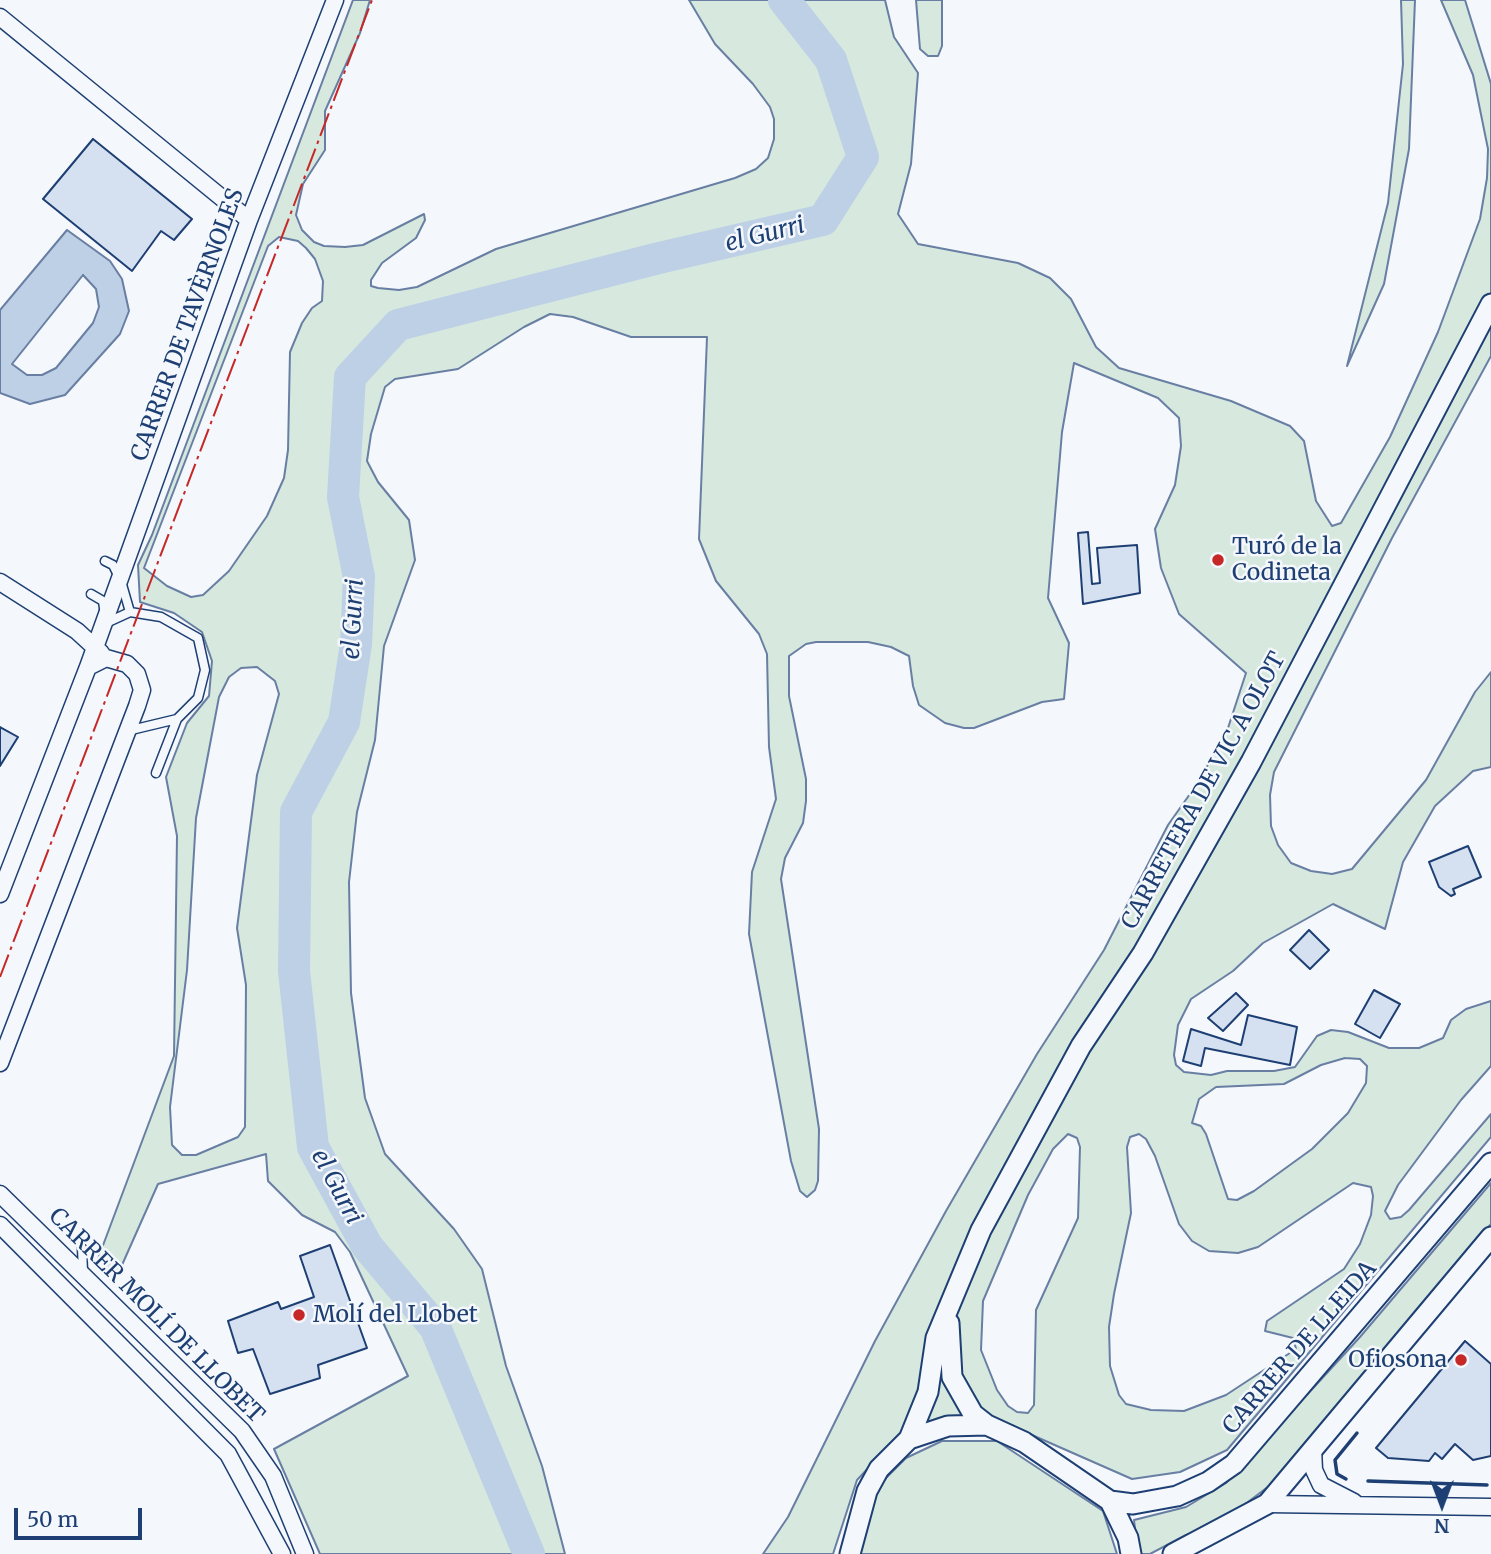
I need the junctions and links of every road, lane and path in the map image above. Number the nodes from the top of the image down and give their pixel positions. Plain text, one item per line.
1 (335, 0) edge
2 (0, 16) edge
3 (249, 220) junction
4 (1491, 304) edge
5 (105, 561) dead end
6 (121, 581) junction
7 (0, 582) edge
8 (91, 594) dead end
9 (130, 612) junction
10 (106, 622) junction
11 (101, 653) junction
12 (177, 719) junction
13 (127, 731) junction
14 (156, 773) dead end
15 (0, 894) edge
16 (0, 1063) edge
17 (1491, 1163) edge
18 (0, 1194) edge
19 (0, 1225) edge
20 (1491, 1237) edge
21 (82, 1248) dead end
22 (83, 1275) junction
23 (952, 1297) junction
24 (987, 1425) junction
25 (909, 1439) junction
26 (1313, 1449) junction
27 (1110, 1501) junction
28 (1267, 1504) junction
29 (1366, 1507) junction
30 (1491, 1507) edge
31 (282, 1554) edge
32 (305, 1554) edge
33 (850, 1554) edge
34 (1131, 1554) edge
35 (1173, 1554) edge

1 - 3 street, CARRER DE TAVÈRNOLES
2 - 3 street
3 - 6 street, CARRER DE TAVÈRNOLES
4 - 23 street, CARRETERA DE VIC A OLOT
5 - 6 lane
6 - 9 lane
6 - 10 street, CARRER DE TAVÈRNOLES
7 - 11 street
8 - 10 lane
9 - 10 lane
9 - 12 lane
10 - 11 street, CARRER DE TAVÈRNOLES
11 - 13 street
11 - 15 street, CARRER DE TAVÈRNOLES
12 - 13 lane
12 - 14 lane
13 - 16 street
17 - 27 street, CARRER DE LLEIDA
18 - 22 street, CARRER MOLÍ DE LLOBET
19 - 31 street, CARRER MOLÍ DE LLOBET
20 - 26 street
21 - 22 lane
22 - 32 street, CARRER MOLÍ DE LLOBET
23 - 24 street, CARRETERA DE VIC A OLOT
23 - 25 street, CARRETERA DE VIC A OLOT
24 - 25 street
24 - 27 street
25 - 33 street
26 - 28 street
26 - 29 street
27 - 34 street
28 - 29 street
28 - 35 street
29 - 30 street

